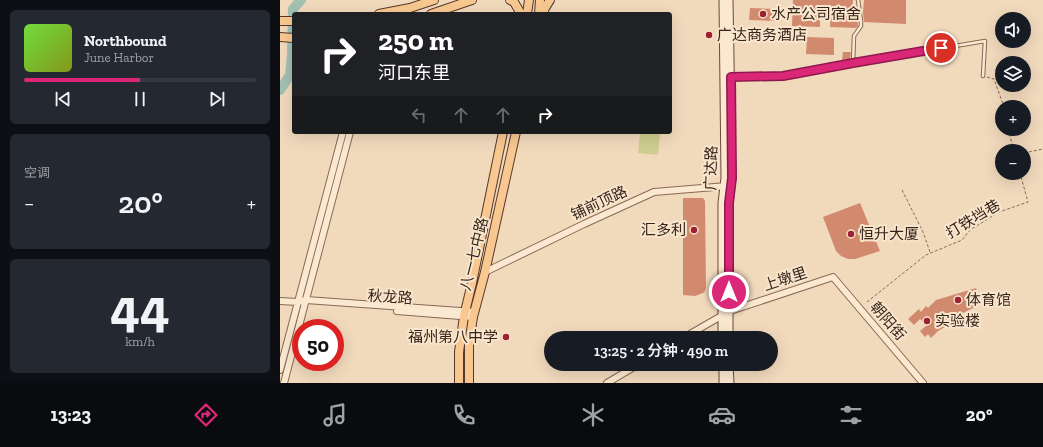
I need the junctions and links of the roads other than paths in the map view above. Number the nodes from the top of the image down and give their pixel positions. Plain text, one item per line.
1 (434, 0) edge
2 (472, 0) edge
3 (510, 0) edge
4 (529, 0) edge
5 (540, 0) edge
6 (550, 0) edge
7 (723, 0) edge
8 (729, 0) edge
9 (858, 0) edge
10 (389, 12) edge
11 (437, 12) edge
12 (520, 12) edge
13 (526, 12) edge
14 (539, 12) edge
15 (544, 12) edge
16 (853, 63) junction
17 (983, 76) road end
18 (731, 77) junction
19 (342, 134) edge
20 (349, 134) edge
21 (503, 134) edge
22 (516, 134) edge
23 (728, 186) junction
24 (485, 272) junction
25 (833, 276) joint
26 (280, 301) edge
27 (298, 302) junction
28 (305, 302) junction
29 (730, 310) junction
30 (464, 313) junction
31 (722, 314) junction
32 (473, 315) junction
33 (694, 331) edge
34 (722, 331) edge
35 (729, 331) edge
36 (280, 370) edge
37 (627, 371) edge
38 (722, 371) edge
39 (729, 371) edge
40 (284, 383) edge
41 (459, 383) edge
42 (469, 383) edge
43 (607, 383) edge
44 (723, 383) edge
45 (730, 383) edge
46 (923, 383) edge

1 - 10 main road
2 - 11 main road
3 - 12 main road
4 - 13 main road
5 - 14 main road
6 - 15 main road
7 - 23 main road, 广达路
8 - 18 main road, 广达路
9 - 16 lane
16 - 17 lane
16 - 18 street
18 - 23 main road, 广达路
19 - 27 street
20 - 28 street
21 - 30 main road, 八一七中路
22 - 24 main road, 八一七中路
23 - 24 street, 铺前顶路
23 - 29 main road, 广达路
23 - 31 main road, 广达路
24 - 32 main road, 八一七中路
25 - 29 street, 上墩里
25 - 46 street, 朝阳街
26 - 27 street, 秋龙路
27 - 28 street, 秋龙路
27 - 36 street
28 - 30 street, 秋龙路
28 - 40 street
29 - 31 street, 上墩里
29 - 35 main road, 广达路
30 - 32 street, 秋龙路
30 - 41 main road, 八一七中路
31 - 33 street, 上墩里
31 - 34 main road, 广达路
32 - 42 main road, 八一七中路
37 - 43 street
38 - 44 main road
39 - 45 main road

